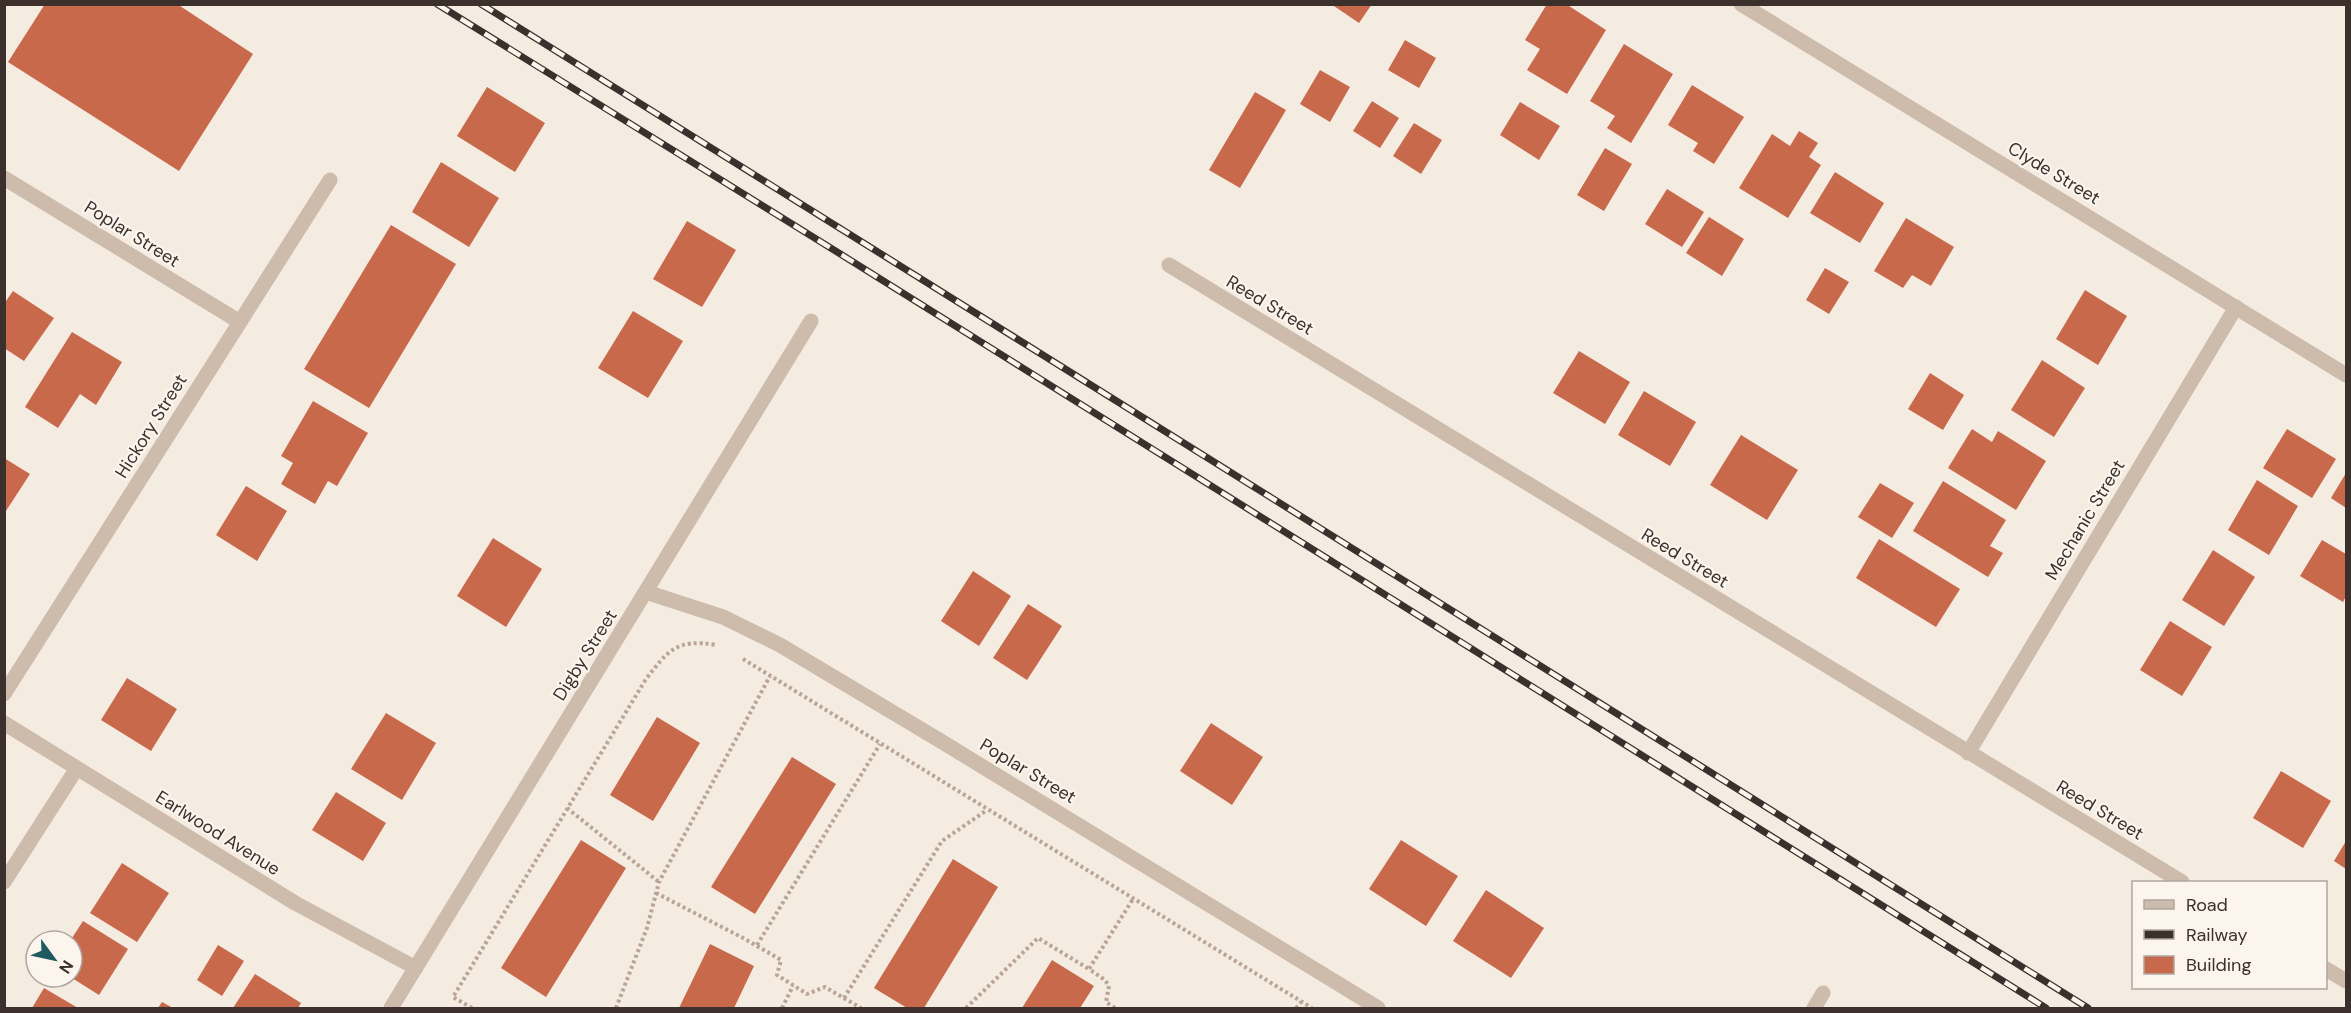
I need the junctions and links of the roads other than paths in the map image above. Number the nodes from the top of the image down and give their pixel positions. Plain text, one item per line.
1 (1741, 4) edge
2 (4, 178) edge
3 (330, 180) dead end
4 (1169, 265) dead end
5 (2236, 308) junction
6 (812, 321) dead end
7 (240, 322) junction
8 (2346, 375) edge
9 (646, 592) junction
10 (4, 694) edge
11 (4, 723) edge
12 (1968, 753) junction
13 (76, 768) junction
14 (2180, 881) edge
15 (4, 882) edge
16 (416, 968) junction
17 (2327, 970) edge
18 (2346, 981) edge
19 (1822, 993) dead end
20 (391, 1008) edge
21 (1378, 1008) edge
22 (1814, 1008) edge

1 - 5 street, Clyde Street
2 - 7 street, Poplar Street
3 - 7 street, Hickory Street
4 - 12 street, Reed Street
5 - 8 street, Clyde Street
5 - 12 street, Mechanic Street
6 - 9 street, Digby Street
7 - 10 street, Hickory Street
9 - 16 street, Digby Street
9 - 21 street, Poplar Street
11 - 13 street, Earlwood Avenue
12 - 14 street, Reed Street
13 - 15 street
13 - 16 street, Earlwood Avenue
16 - 20 street, Digby Street
17 - 18 street
19 - 22 street

